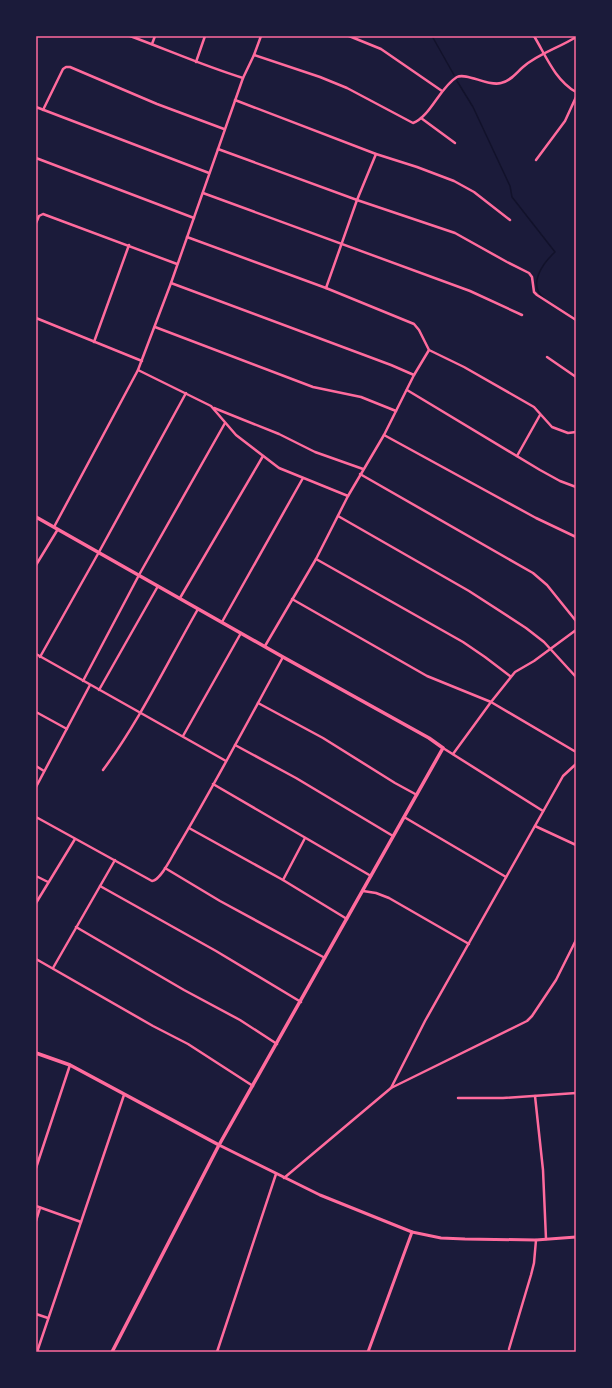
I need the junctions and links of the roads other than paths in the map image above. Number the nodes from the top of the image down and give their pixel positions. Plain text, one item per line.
1 (130, 36) edge
2 (155, 36) edge
3 (205, 36) edge
4 (261, 36) edge
5 (349, 36) edge
6 (534, 36) edge
7 (576, 37) edge
8 (152, 44) junction
9 (544, 53) junction
10 (254, 55) junction
11 (196, 62) junction
12 (243, 78) junction
13 (442, 91) junction
14 (576, 92) edge
15 (576, 97) edge
16 (235, 100) junction
17 (36, 107) edge
18 (43, 110) junction
19 (421, 118) junction
20 (224, 129) junction
21 (455, 143) dead end
22 (218, 149) junction
23 (376, 154) junction
24 (36, 158) edge
25 (536, 160) dead end
26 (209, 173) junction
27 (203, 193) junction
28 (357, 200) junction
29 (194, 218) junction
30 (510, 220) dead end
31 (36, 223) edge
32 (187, 237) junction
33 (129, 245) junction
34 (342, 245) junction
35 (178, 264) junction
36 (171, 283) junction
37 (326, 288) junction
38 (522, 315) dead end
39 (36, 318) edge
40 (576, 320) edge
41 (156, 327) junction
42 (94, 342) junction
43 (429, 350) junction
44 (547, 357) dead end
45 (142, 361) junction
46 (138, 370) junction
47 (414, 375) junction
48 (576, 376) edge
49 (406, 390) junction
50 (186, 393) junction
51 (213, 407) junction
52 (396, 411) junction
53 (540, 415) junction
54 (225, 423) junction
55 (576, 432) edge
56 (384, 435) junction
57 (262, 456) junction
58 (517, 456) junction
59 (363, 469) junction
60 (360, 474) junction
61 (303, 478) junction
62 (576, 487) edge
63 (348, 496) junction
64 (338, 516) junction
65 (36, 517) edge
66 (56, 528) junction
67 (576, 537) edge
68 (99, 552) junction
69 (316, 559) junction
70 (36, 566) edge
71 (139, 575) junction
72 (158, 586) junction
73 (180, 598) junction
74 (292, 599) junction
75 (198, 609) junction
76 (576, 621) edge
77 (222, 622) junction
78 (576, 630) edge
79 (241, 633) junction
80 (265, 646) junction
81 (551, 649) junction
82 (36, 654) edge
83 (40, 656) junction
84 (283, 657) junction
85 (510, 676) junction
86 (576, 677) edge
87 (82, 681) junction
88 (90, 685) junction
89 (100, 690) junction
90 (491, 702) junction
91 (258, 703) junction
92 (36, 712) edge
93 (141, 713) junction
94 (67, 729) junction
95 (183, 736) junction
96 (235, 744) junction
97 (443, 748) junction
98 (576, 752) edge
99 (453, 754) junction
100 (226, 761) junction
101 (576, 764) edge
102 (36, 766) edge
103 (102, 770) dead end
104 (44, 771) junction
105 (212, 784) junction
106 (36, 787) edge
107 (417, 795) junction
108 (543, 811) junction
109 (36, 817) edge
110 (404, 817) junction
111 (535, 826) junction
112 (189, 828) junction
113 (394, 836) junction
114 (74, 838) junction
115 (305, 838) junction
116 (576, 845) edge
117 (115, 860) junction
118 (165, 868) junction
119 (36, 876) edge
120 (371, 876) junction
121 (506, 877) junction
122 (283, 880) junction
123 (48, 882) junction
124 (100, 886) junction
125 (363, 891) junction
126 (36, 903) edge
127 (347, 919) junction
128 (76, 927) junction
129 (576, 940) edge
130 (469, 944) junction
131 (325, 958) junction
132 (36, 959) edge
133 (53, 968) junction
134 (301, 1002) junction
135 (277, 1044) junction
136 (36, 1052) edge
137 (70, 1065) junction
138 (253, 1086) junction
139 (390, 1088) junction
140 (576, 1093) edge
141 (124, 1094) junction
142 (535, 1096) junction
143 (458, 1098) dead end
144 (219, 1145) junction
145 (36, 1168) edge
146 (276, 1174) junction
147 (284, 1178) junction
148 (36, 1206) edge
149 (40, 1208) junction
150 (36, 1221) edge
151 (81, 1222) junction
152 (412, 1232) junction
153 (576, 1237) edge
154 (546, 1239) junction
155 (536, 1240) junction
156 (36, 1314) edge
157 (48, 1318) junction
158 (509, 1349) dead end
159 (37, 1352) edge
160 (112, 1352) edge
161 (217, 1352) edge
162 (368, 1352) edge

1 - 8 street
2 - 8 street
3 - 11 street
4 - 10 street
5 - 13 street
6 - 9 street
7 - 9 street
8 - 11 street
9 - 13 street
9 - 14 street
10 - 12 street
10 - 19 street
11 - 12 street
12 - 16 street
13 - 19 street
15 - 25 street
16 - 20 street
16 - 23 street
17 - 18 street
18 - 20 street
18 - 26 street
19 - 21 street
20 - 22 street
22 - 26 street
22 - 28 street
23 - 28 street
23 - 30 street
24 - 29 street
26 - 27 street
27 - 29 street
27 - 34 street
28 - 34 street
28 - 40 street
29 - 32 street
31 - 33 street
32 - 35 street
32 - 37 street
33 - 35 street
33 - 42 street
34 - 37 street
34 - 38 street
35 - 36 street
36 - 41 street
36 - 47 street
37 - 43 street
39 - 42 street
41 - 45 street
41 - 52 street
42 - 45 street
43 - 47 street
43 - 53 street
44 - 48 street
45 - 46 street
46 - 50 street
46 - 66 street
47 - 49 street
49 - 52 street
49 - 58 street
50 - 51 street
50 - 68 street
51 - 54 street
51 - 59 street
52 - 56 street
53 - 55 street
53 - 58 street
54 - 57 street
54 - 71 street
56 - 59 street
56 - 67 street
57 - 61 street
57 - 73 street
58 - 62 street
59 - 60 street
60 - 63 street
60 - 76 street
61 - 63 street
61 - 77 street
63 - 64 street
64 - 69 street
64 - 81 street
65 - 66 main road
66 - 68 main road
66 - 70 street
68 - 71 main road
68 - 83 street
69 - 74 street
69 - 85 street
71 - 72 main road
71 - 87 street
72 - 73 main road
72 - 89 street
73 - 75 main road
74 - 80 street
74 - 90 street
75 - 77 main road
75 - 93 street
77 - 79 main road
78 - 81 street
79 - 80 main road
79 - 95 street
80 - 84 main road
81 - 85 street
81 - 86 street
82 - 83 street
83 - 87 street
84 - 91 street
84 - 97 main road
85 - 90 street
87 - 88 street
88 - 89 street
88 - 94 street
89 - 93 street
90 - 98 street
90 - 99 street
91 - 96 street
91 - 107 street
92 - 94 street
93 - 95 street
93 - 103 street
94 - 104 street
95 - 100 street
96 - 100 street
96 - 113 street
97 - 99 street
97 - 107 main road
99 - 108 street
100 - 105 street
101 - 108 street
102 - 104 street
104 - 106 street
105 - 112 street
105 - 115 street
107 - 110 main road
108 - 111 street
109 - 114 street
110 - 113 main road
110 - 121 street
111 - 116 street
111 - 121 street
112 - 118 street
112 - 122 street
113 - 120 main road
114 - 117 street
114 - 123 street
115 - 120 street
115 - 122 street
117 - 118 street
117 - 124 street
118 - 131 street
119 - 123 street
120 - 125 main road
121 - 130 street
122 - 127 street
123 - 126 street
124 - 128 street
124 - 134 street
125 - 127 main road
125 - 130 street
127 - 131 main road
128 - 133 street
128 - 135 street
129 - 139 street
130 - 139 street
131 - 134 main road
132 - 133 street
133 - 138 street
134 - 135 main road
135 - 138 main road
136 - 137 main road
137 - 141 main road
137 - 145 street
138 - 144 main road
139 - 147 street
140 - 142 street
141 - 144 main road
141 - 151 street
142 - 143 street
142 - 154 street
144 - 146 street
144 - 160 main road
146 - 147 street
146 - 161 street
147 - 152 street
148 - 149 street
149 - 150 street
149 - 151 street
151 - 157 street
152 - 155 street
152 - 162 street
153 - 154 street
154 - 155 street
155 - 158 street
156 - 157 street
157 - 159 street

